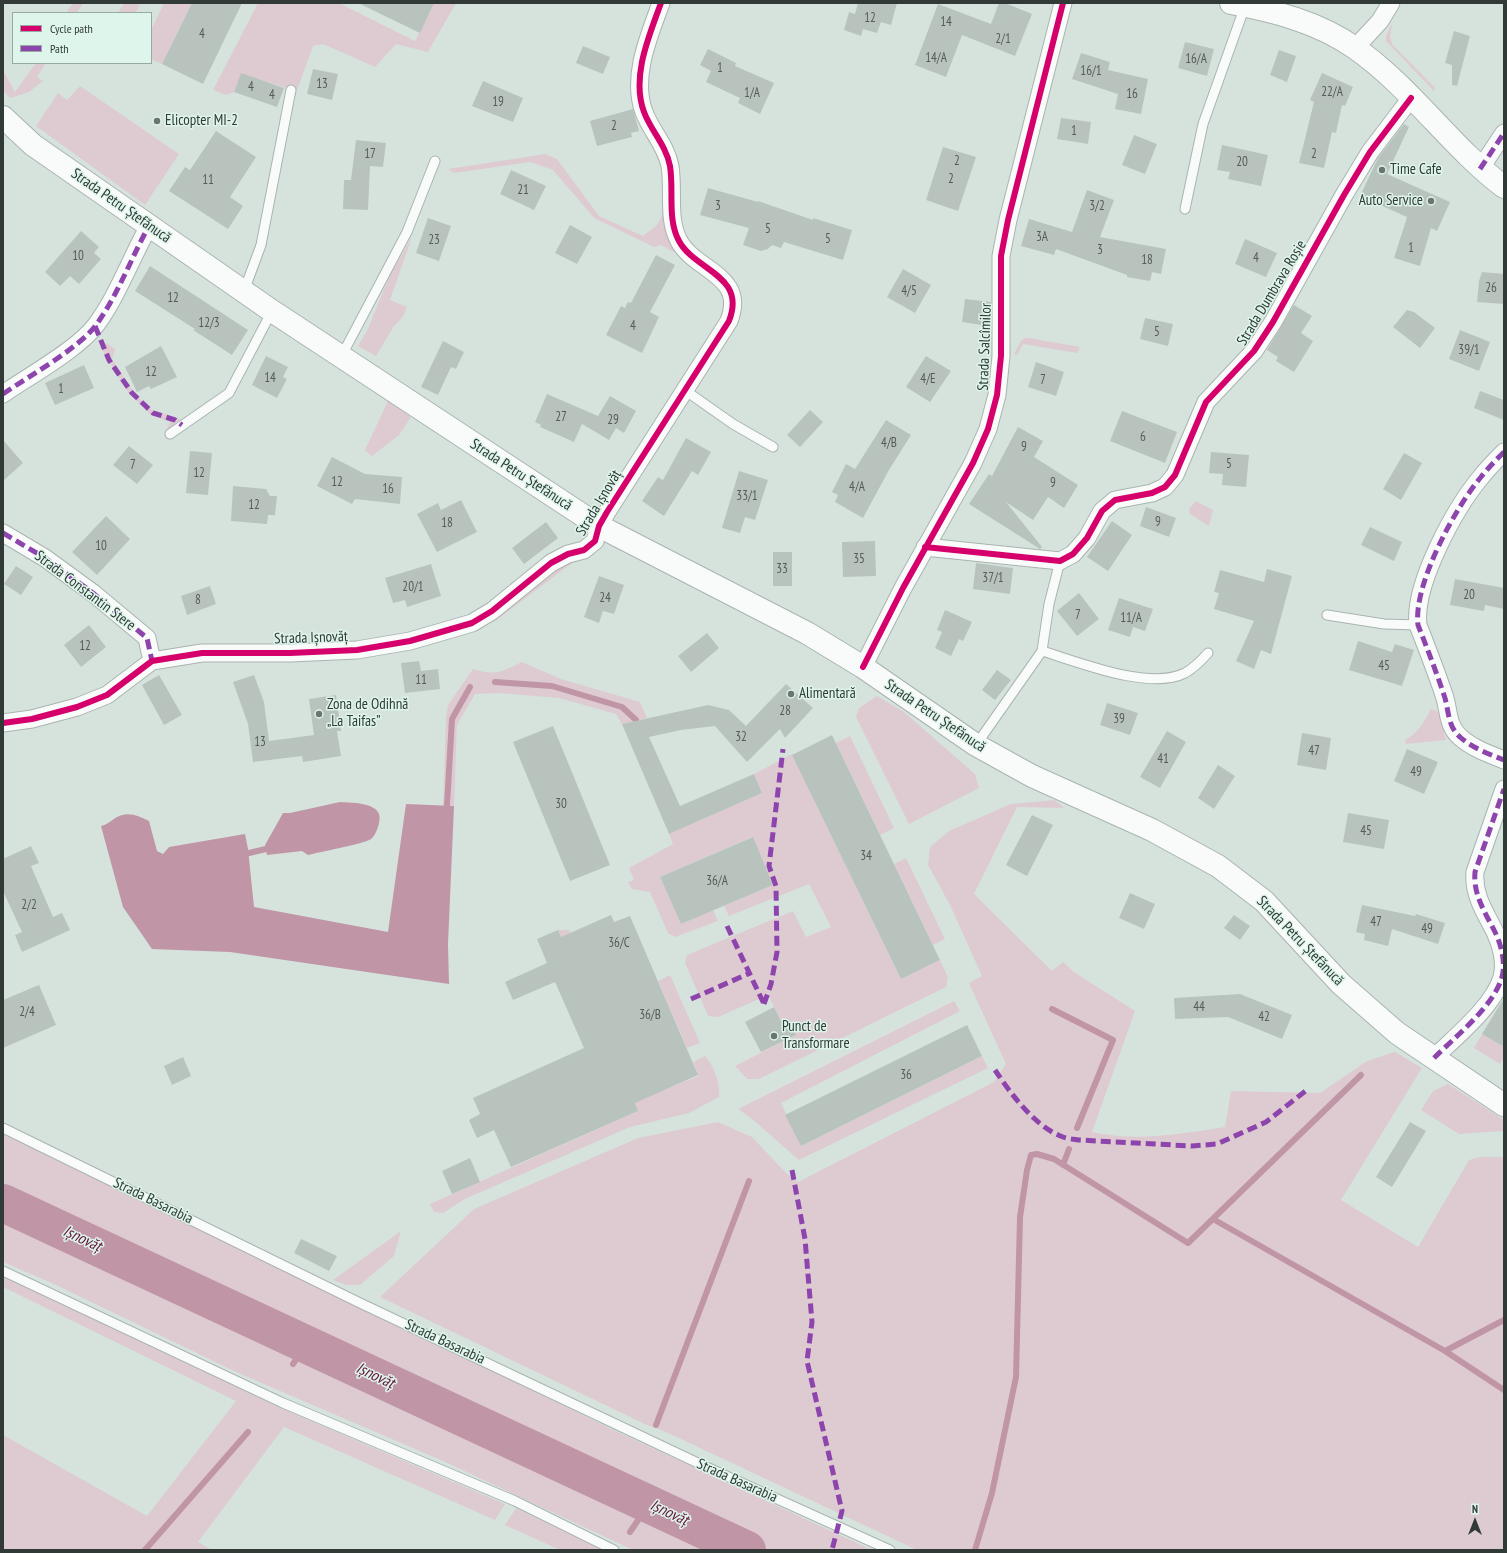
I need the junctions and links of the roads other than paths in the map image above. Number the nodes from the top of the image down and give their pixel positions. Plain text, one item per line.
1 (661, 3) edge
2 (1063, 3) edge
3 (1391, 3) edge
4 (1238, 4) edge
5 (1355, 48) junction
6 (290, 90) dead end
7 (1411, 98) junction
8 (3, 117) edge
9 (1504, 133) edge
10 (435, 161) dead end
11 (1480, 169) junction
12 (1504, 187) edge
13 (1185, 209) dead end
14 (150, 226) junction
15 (244, 291) junction
16 (272, 311) junction
17 (341, 357) junction
18 (686, 390) junction
19 (3, 394) edge
20 (170, 434) dead end
21 (773, 447) dead end
22 (1504, 452) edge
23 (599, 526) junction
24 (3, 533) edge
25 (926, 547) junction
26 (1060, 561) junction
27 (1327, 615) dead end
28 (1418, 625) junction
29 (1042, 651) junction
30 (1208, 653) dead end
31 (152, 661) junction
32 (863, 667) junction
33 (3, 724) edge
34 (976, 745) junction
35 (1504, 760) edge
36 (1504, 789) edge
37 (1434, 1058) junction
38 (1504, 1105) edge
39 (3, 1128) edge
40 (3, 1271) edge
41 (614, 1550) edge
42 (890, 1550) edge

1 - 18 street, Strada Ișnovăț
2 - 25 street, Strada Salcîmilor
3 - 5 street
4 - 5 main road
4 - 13 lane
5 - 7 main road
6 - 15 lane
7 - 11 main road
7 - 26 street, Strada Dumbrava Roșie
8 - 14 main road, Strada Petru Ștefănucă
9 - 11 street
10 - 17 lane
11 - 12 main road
14 - 15 main road, Strada Petru Ștefănucă
14 - 19 street
15 - 16 main road, Strada Petru Ștefănucă
16 - 17 main road, Strada Petru Ștefănucă
16 - 20 lane
17 - 23 main road, Strada Petru Ștefănucă
18 - 21 lane
18 - 23 street, Strada Ișnovăț
22 - 28 street
23 - 31 street, Strada Ișnovăț
23 - 32 main road, Strada Petru Ștefănucă
24 - 31 street, Strada Constantin Stere
25 - 26 street
25 - 32 street, Strada Salcîmilor
26 - 29 lane
27 - 28 lane
28 - 35 street
29 - 30 lane
29 - 34 lane
31 - 33 street, Strada Ișnovăț
32 - 34 main road, Strada Petru Ștefănucă
34 - 37 main road, Strada Petru Ștefănucă
36 - 37 street
37 - 38 main road, Strada Petru Ștefănucă
39 - 42 lane, Strada Basarabia
40 - 41 lane

